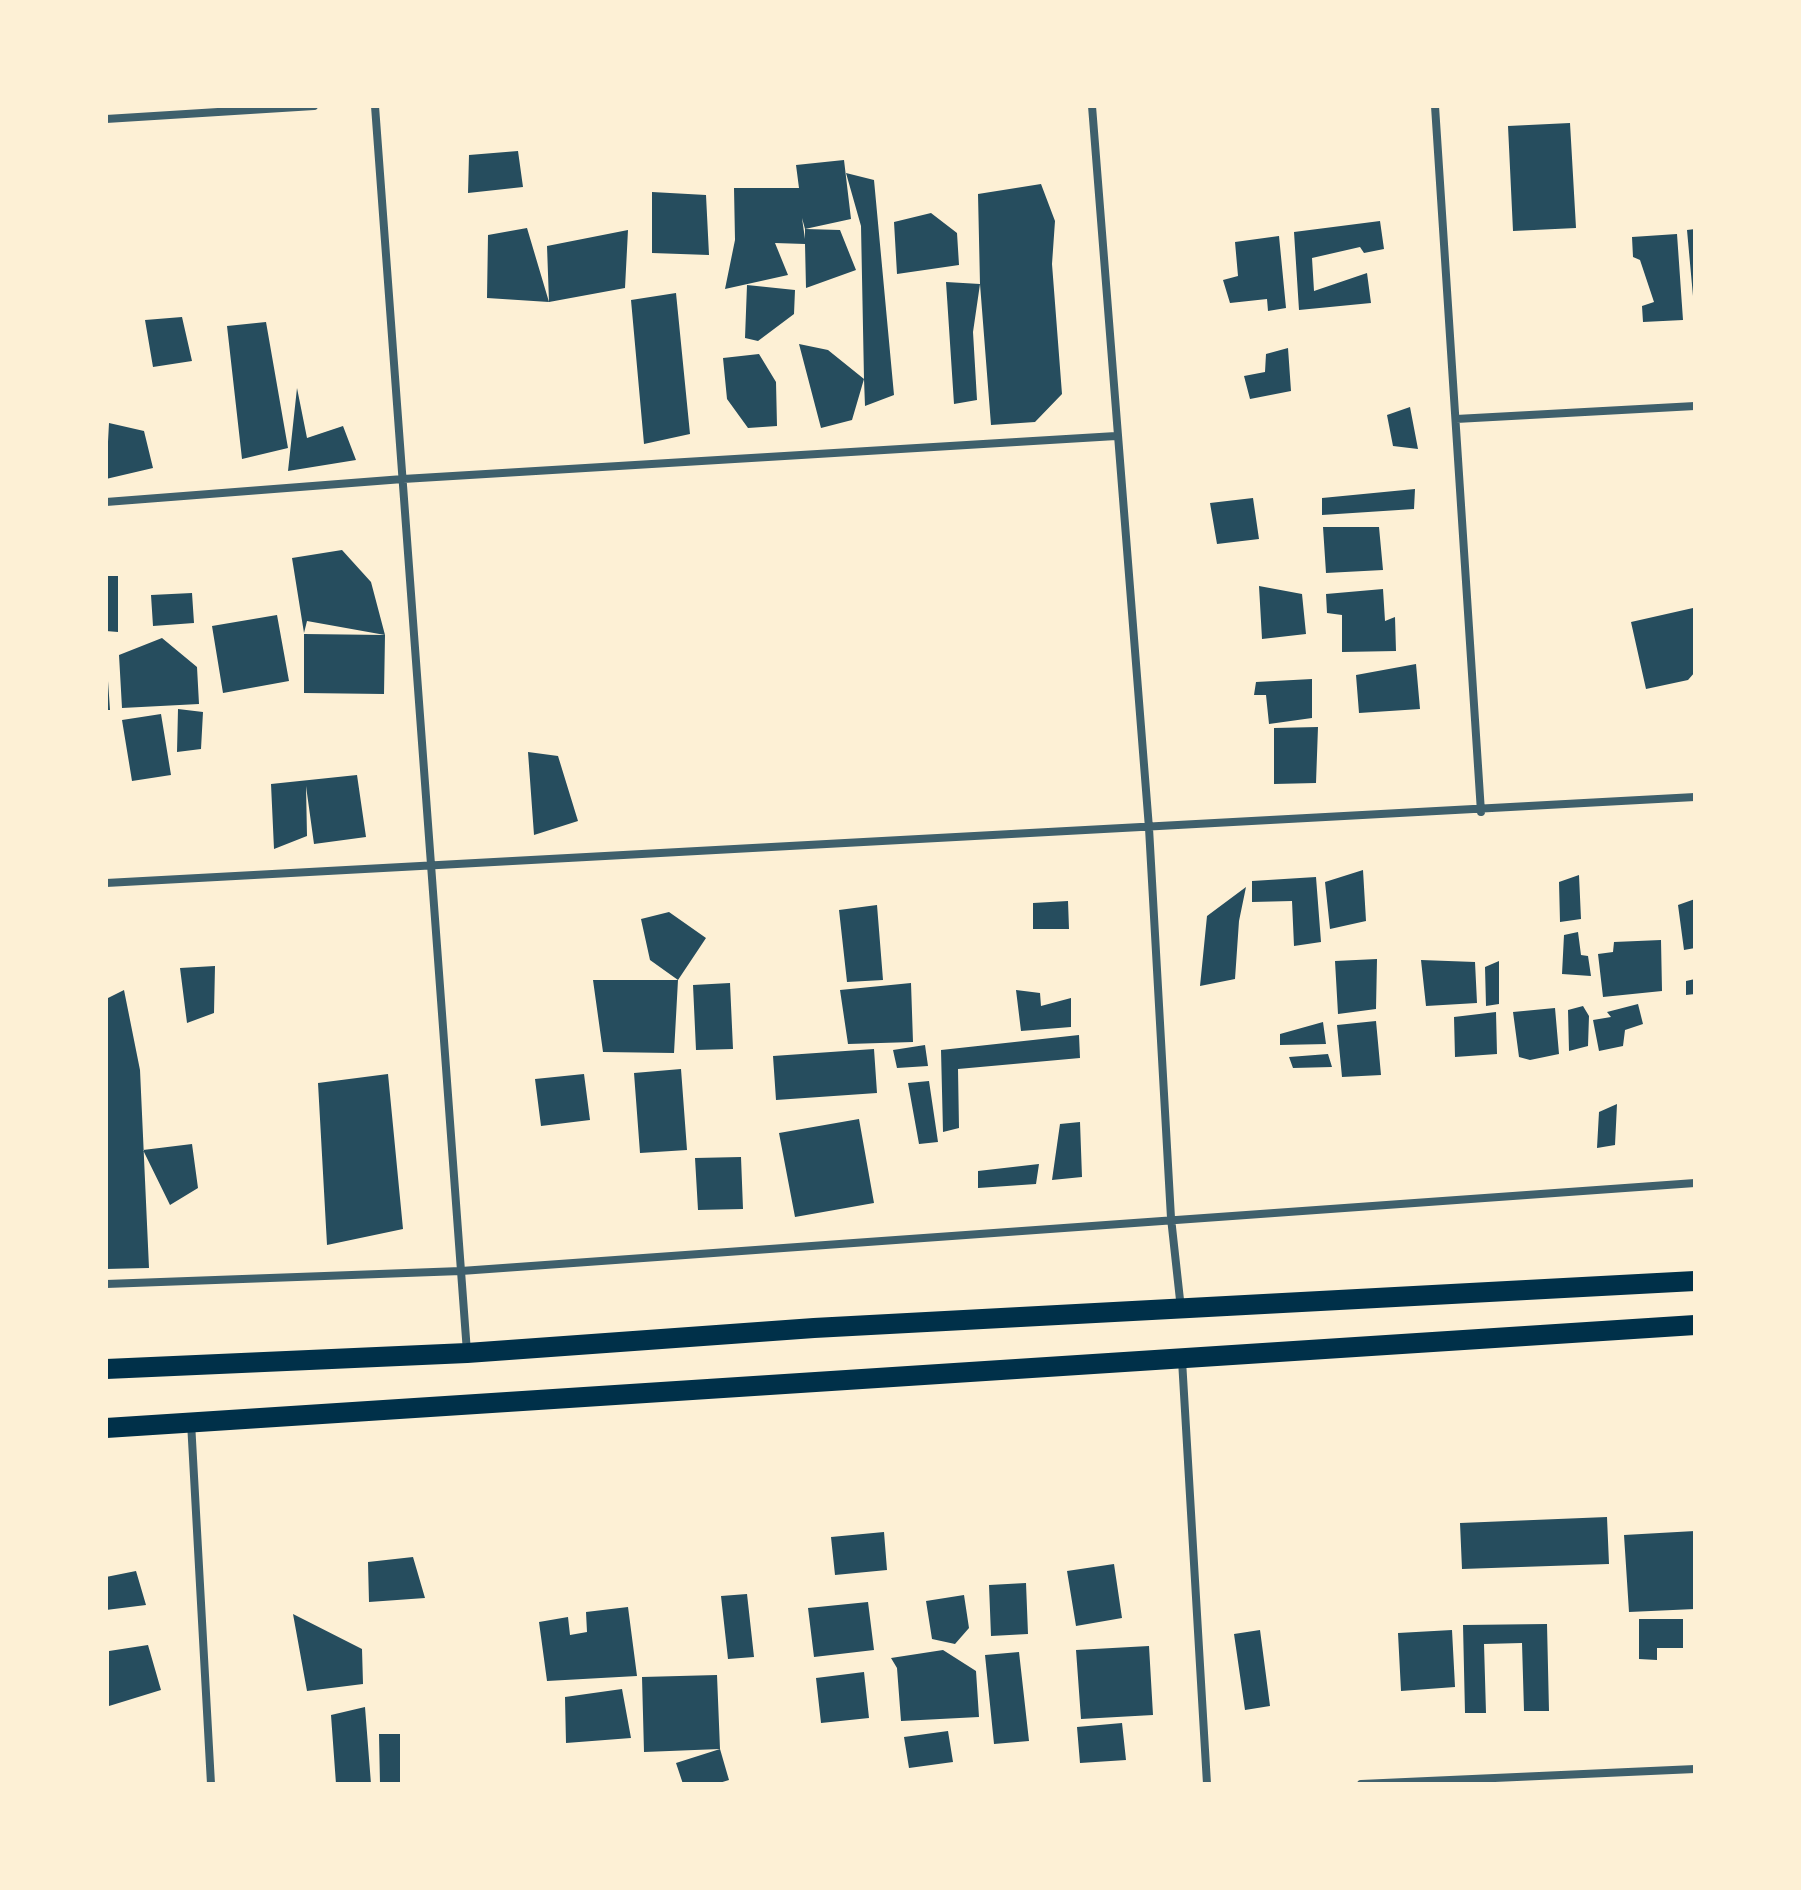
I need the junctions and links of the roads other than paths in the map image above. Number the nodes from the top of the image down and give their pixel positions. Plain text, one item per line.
1 (314, 106) edge
2 (375, 106) edge
3 (1092, 106) edge
4 (1435, 106) edge
5 (106, 119) edge
6 (1695, 406) edge
7 (1456, 419) junction
8 (1116, 436) junction
9 (403, 479) junction
10 (106, 502) edge
11 (1695, 797) edge
12 (1481, 812) junction
13 (1149, 828) junction
14 (431, 863) junction
15 (106, 883) edge
16 (1695, 1183) edge
17 (1171, 1218) junction
18 (461, 1271) junction
19 (1695, 1281) edge
20 (106, 1284) edge
21 (1181, 1309) junction
22 (1695, 1325) edge
23 (467, 1353) junction
24 (1182, 1360) junction
25 (106, 1369) edge
26 (191, 1422) junction
27 (106, 1428) edge
28 (1695, 1769) edge
29 (1526, 1781) edge
30 (211, 1784) edge
31 (1207, 1784) edge
32 (1361, 1784) edge

1 - 5 street
2 - 9 street
3 - 8 street
4 - 7 street
6 - 7 street
7 - 12 street
8 - 9 street
8 - 13 street
9 - 10 street
9 - 14 street
11 - 12 street
12 - 13 street
13 - 14 street
13 - 17 street
14 - 15 street
14 - 18 street
16 - 17 street
17 - 18 street
17 - 21 street
18 - 20 street
18 - 23 street
19 - 21 main road
21 - 23 main road
22 - 24 main road
23 - 25 main road
24 - 26 main road
24 - 31 street
26 - 27 main road
26 - 30 street
28 - 29 street
29 - 32 street

